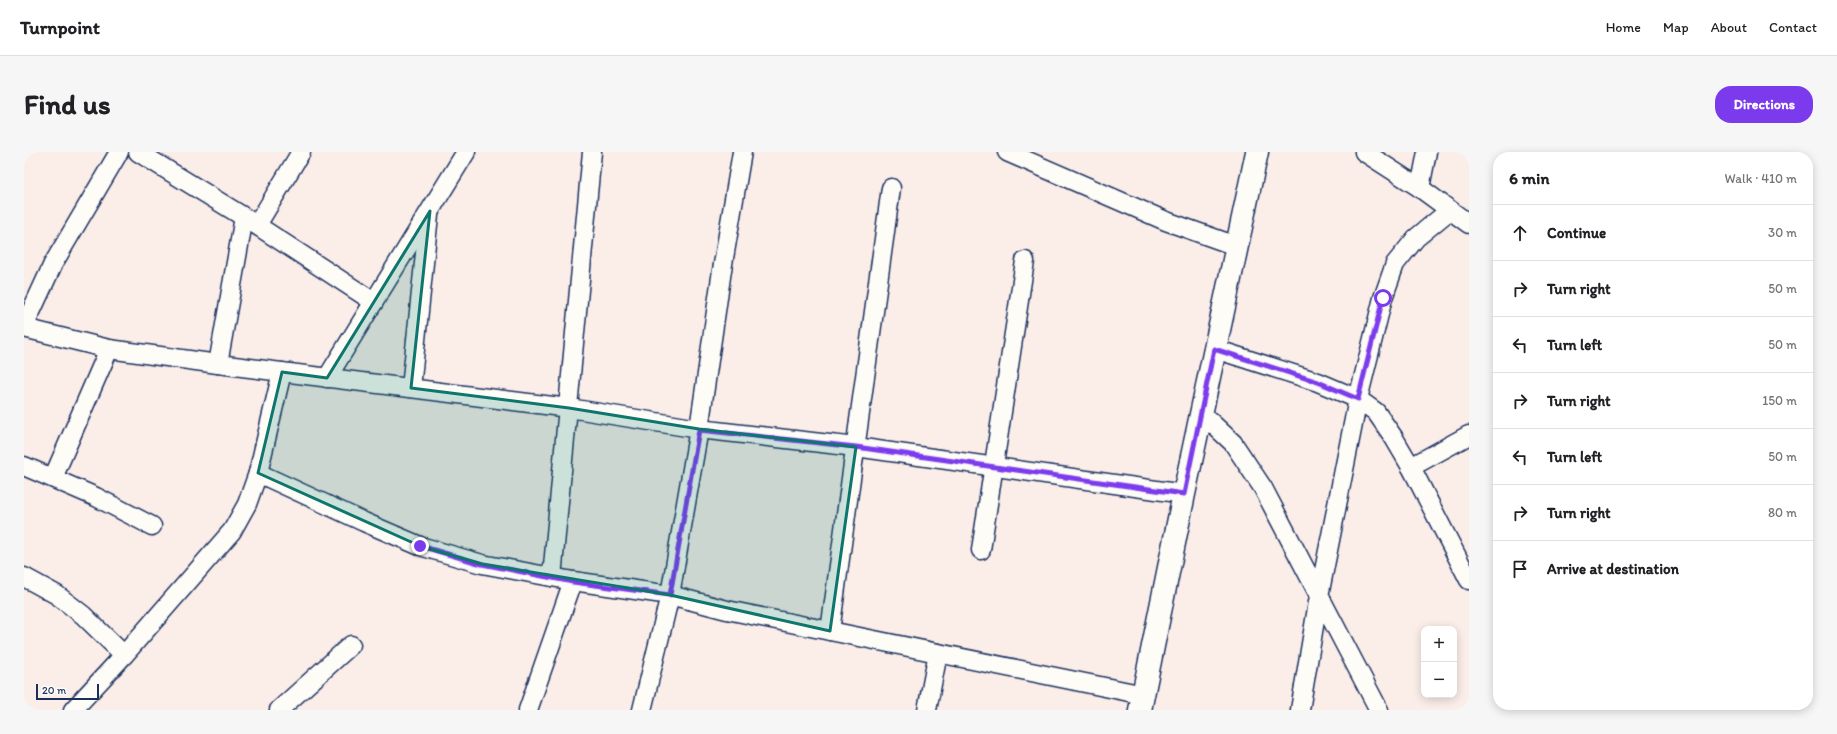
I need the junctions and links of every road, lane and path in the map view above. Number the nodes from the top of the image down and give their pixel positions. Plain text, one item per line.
1 (119, 152) edge
2 (138, 152) edge
3 (302, 152) edge
4 (466, 152) edge
5 (592, 152) edge
6 (742, 152) edge
7 (1007, 152) edge
8 (1257, 152) edge
9 (1364, 152) edge
10 (1426, 152) edge
11 (891, 188) dead end
12 (1420, 188) junction
13 (1450, 210) junction
14 (430, 211) junction
15 (251, 221) junction
16 (1469, 224) edge
17 (1236, 246) junction
18 (1025, 261) dead end
19 (374, 302) junction
20 (24, 327) edge
21 (109, 349) junction
22 (1214, 349) junction
23 (218, 364) junction
24 (282, 372) junction
25 (327, 378) junction
26 (412, 388) junction
27 (1358, 399) junction
28 (569, 408) junction
29 (1201, 413) junction
30 (699, 430) junction
31 (1469, 435) edge
32 (856, 447) junction
33 (24, 466) edge
34 (994, 467) junction
35 (1411, 467) junction
36 (258, 473) junction
37 (53, 478) junction
38 (1184, 494) junction
39 (152, 526) dead end
40 (981, 550) dead end
41 (24, 577) edge
42 (552, 577) junction
43 (1469, 580) edge
44 (573, 582) junction
45 (670, 595) junction
46 (1319, 596) junction
47 (830, 631) junction
48 (351, 645) dead end
49 (938, 653) junction
50 (124, 655) junction
51 (1142, 702) edge
52 (73, 710) edge
53 (279, 710) edge
54 (528, 710) edge
55 (642, 710) edge
56 (927, 710) edge
57 (1300, 710) edge
58 (1379, 710) edge

1 - 20 street
2 - 15 street
3 - 15 street
4 - 14 street
5 - 28 street
6 - 30 street
7 - 17 street
8 - 17 street
9 - 12 street
10 - 12 street
11 - 32 street
12 - 13 street
13 - 16 street
13 - 27 street
14 - 19 street
14 - 26 street
15 - 19 street
15 - 23 street
17 - 22 street
18 - 34 street
19 - 25 street
20 - 21 street
21 - 23 street
21 - 37 street
22 - 27 street
22 - 29 street
23 - 24 street
24 - 25 street
24 - 36 street
25 - 26 street
26 - 28 street
27 - 35 street
27 - 46 street
28 - 30 street
28 - 42 street
29 - 38 street
29 - 46 street
30 - 32 street
30 - 45 street
31 - 35 street
32 - 34 street
32 - 47 street
33 - 37 street
34 - 38 street
34 - 40 street
35 - 43 street
36 - 42 street
36 - 50 street
37 - 39 street
38 - 51 street
41 - 50 street
42 - 44 street
44 - 45 street
44 - 54 street
45 - 47 street
45 - 55 street
46 - 57 street
46 - 58 street
47 - 49 street
48 - 53 street
49 - 51 street
49 - 56 street
50 - 52 street

